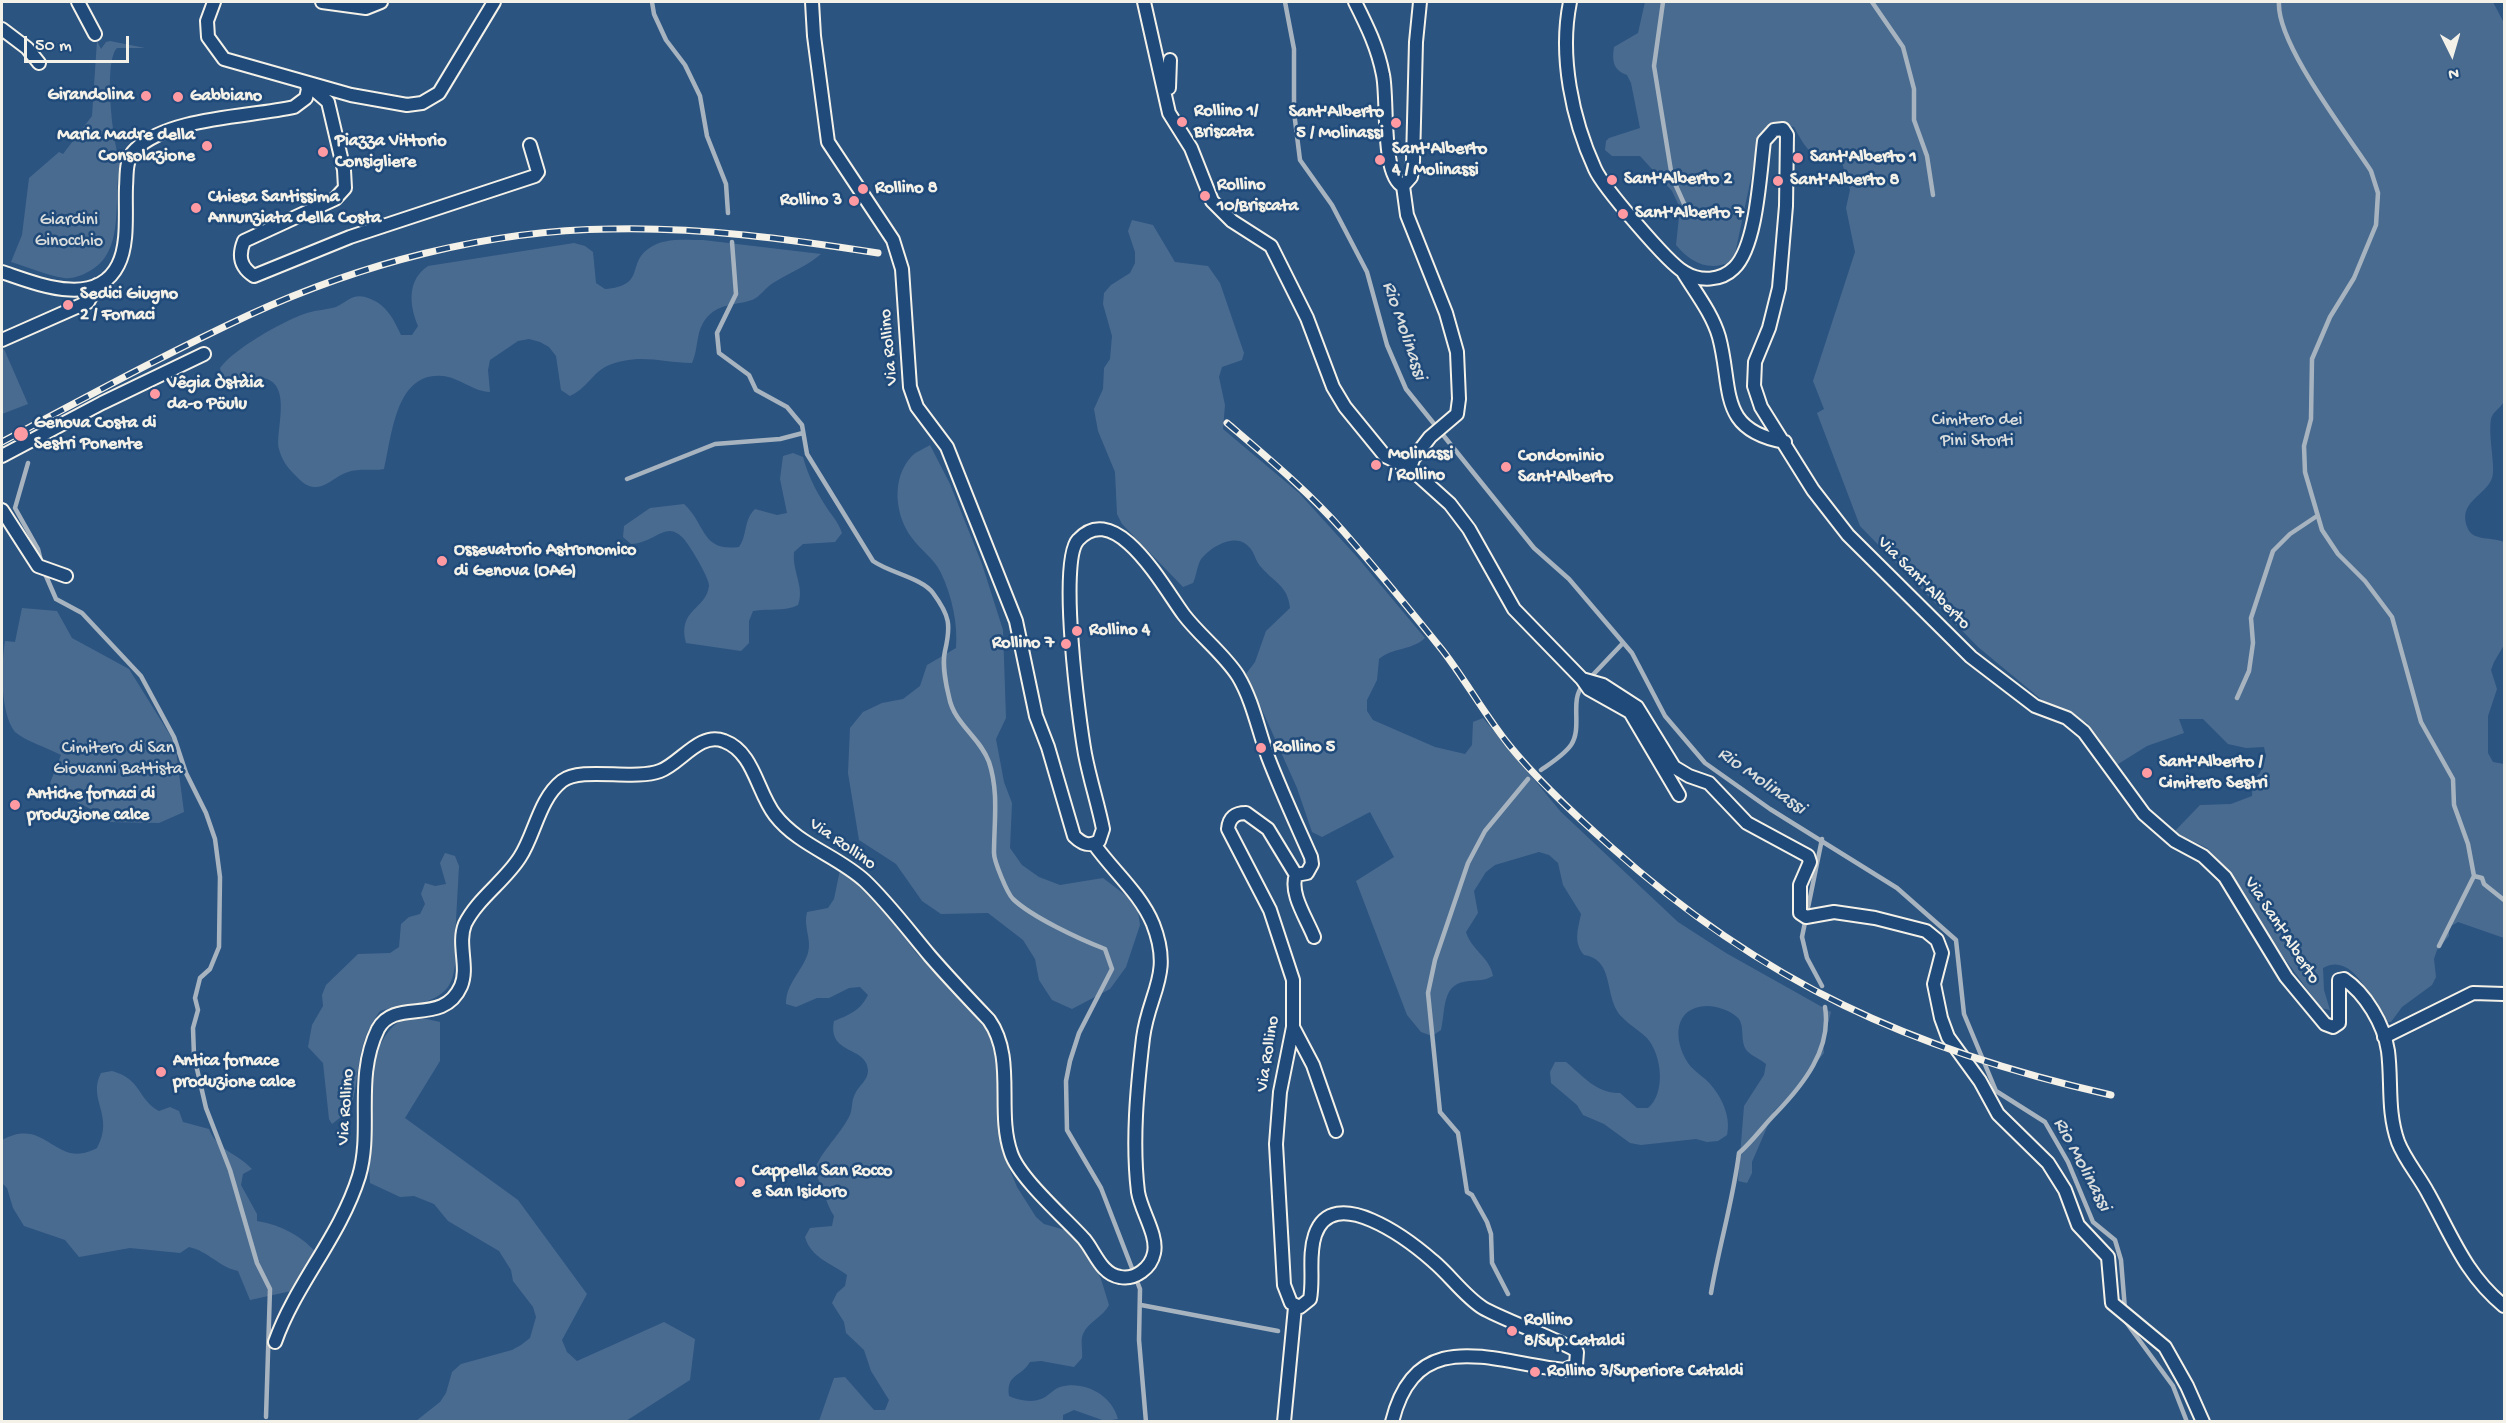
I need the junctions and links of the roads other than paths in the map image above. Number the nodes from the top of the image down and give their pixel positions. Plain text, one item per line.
1 (78, 2) edge
2 (214, 2) edge
3 (322, 2) edge
4 (381, 2) edge
5 (494, 2) edge
6 (812, 2) edge
7 (1144, 2) edge
8 (1354, 2) edge
9 (1420, 2) edge
10 (1570, 2) edge
11 (2, 29) edge
12 (95, 34) dead end
13 (1170, 60) dead end
14 (39, 63) dead end
15 (306, 83) junction
16 (1169, 113) junction
17 (530, 145) dead end
18 (1403, 186) junction
19 (2, 272) edge
20 (1683, 272) junction
21 (97, 285) junction
22 (2, 340) edge
23 (204, 354) dead end
24 (1785, 442) junction
25 (2, 456) edge
26 (1411, 464) junction
27 (2, 510) edge
28 (66, 576) dead end
29 (1582, 679) junction
30 (1679, 795) dead end
31 (1094, 844) junction
32 (1296, 875) junction
33 (1314, 937) dead end
34 (2505, 994) edge
35 (1293, 1027) junction
36 (2384, 1037) junction
37 (1336, 1131) dead end
38 (2505, 1306) edge
39 (1295, 1307) junction
40 (275, 1341) dead end
41 (1284, 1422) edge
42 (1392, 1422) edge
43 (2203, 1422) edge

1 - 12 street
2 - 15 street
3 - 4 street
5 - 15 street
6 - 31 street, Via Rollino
7 - 16 street
8 - 18 street
9 - 18 street
10 - 20 street
11 - 14 street
13 - 16 street
15 - 17 street
15 - 21 street
16 - 26 street
18 - 26 street
19 - 21 street
20 - 24 street
20 - 24 street, Via Sant'Alberto
21 - 22 street
23 - 25 street
24 - 36 street, Via Sant'Alberto
26 - 29 street
27 - 28 street
29 - 30 street
29 - 43 street
31 - 32 street
31 - 40 street, Via Rollino
32 - 33 street
32 - 35 street, Via Rollino
34 - 36 street
35 - 37 street
35 - 39 street, Via Rollino
36 - 38 street, Via Sant'Alberto
39 - 41 street, Via Rollino
39 - 42 street

